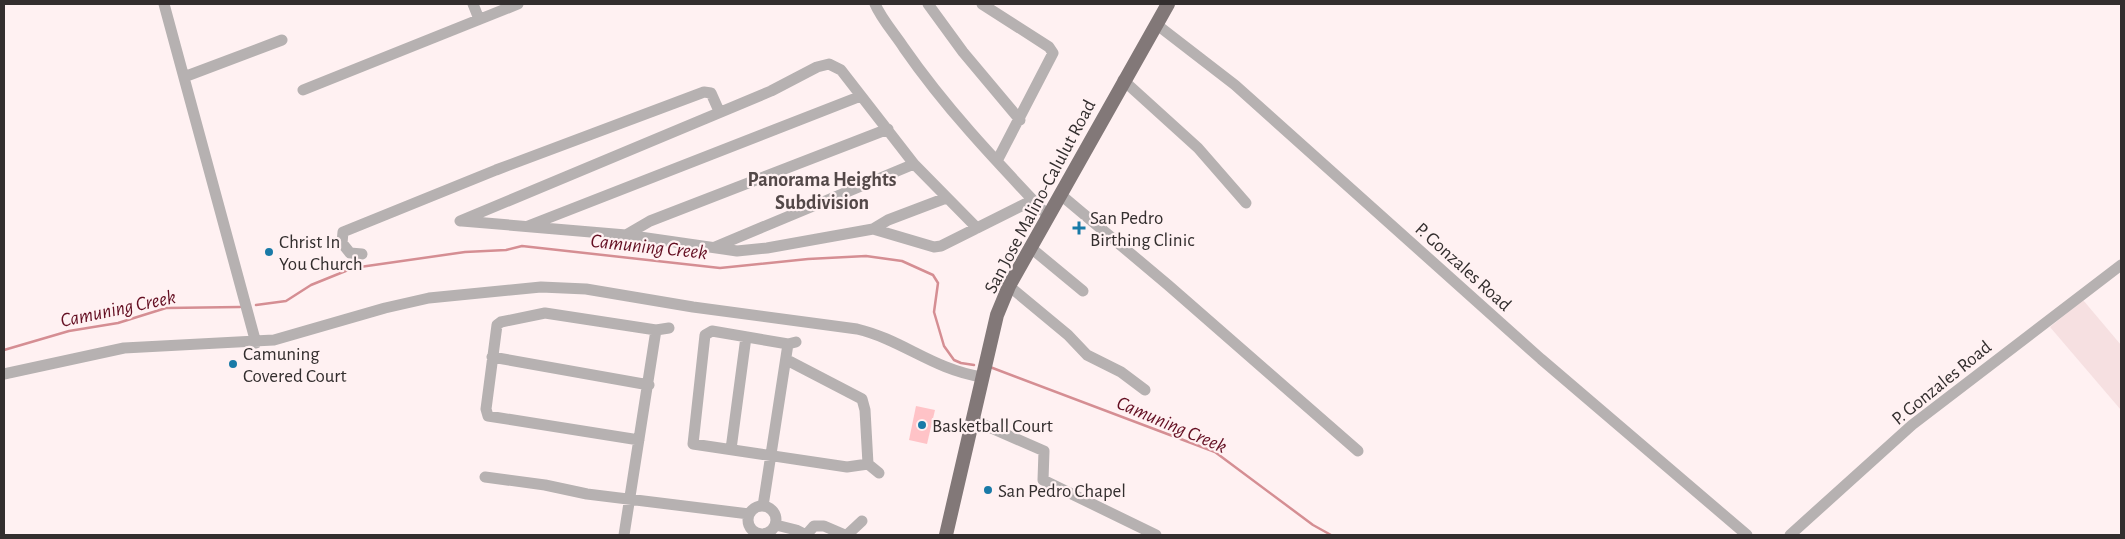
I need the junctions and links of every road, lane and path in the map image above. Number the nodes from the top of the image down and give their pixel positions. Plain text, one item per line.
1 (164, 4) edge
2 (473, 4) edge
3 (518, 4) edge
4 (875, 4) edge
5 (928, 4) edge
6 (982, 4) edge
7 (1168, 4) edge
8 (479, 19) junction
9 (1156, 24) junction
10 (282, 40) dead end
11 (184, 77) junction
12 (1123, 80) junction
13 (303, 90) dead end
14 (860, 96) junction
15 (719, 112) junction
16 (1020, 120) junction
17 (888, 129) junction
18 (997, 161) junction
19 (914, 164) junction
20 (1061, 195) junction
21 (946, 198) junction
22 (1033, 200) junction
23 (1246, 203) dead end
24 (1049, 217) junction
25 (526, 226) junction
26 (977, 228) junction
27 (873, 229) junction
28 (626, 234) junction
29 (713, 248) junction
30 (1031, 248) junction
31 (362, 254) dead end
32 (2121, 265) edge
33 (1009, 286) junction
34 (1082, 291) dead end
35 (669, 328) dead end
36 (656, 330) junction
37 (746, 337) junction
38 (256, 342) junction
39 (492, 357) junction
40 (786, 360) junction
41 (4, 374) edge
42 (982, 377) junction
43 (649, 385) junction
44 (1145, 390) dead end
45 (973, 420) junction
46 (639, 440) junction
47 (730, 449) junction
48 (1358, 451) dead end
49 (772, 455) junction
50 (868, 464) junction
51 (879, 473) dead end
52 (486, 477) dead end
53 (631, 499) junction
54 (763, 506) junction
55 (748, 514) junction
56 (862, 521) dead end
57 (776, 526) junction
58 (624, 535) edge
59 (760, 535) edge
60 (846, 535) edge
61 (946, 535) edge
62 (1156, 535) edge
63 (1747, 535) edge
64 (1790, 535) edge

1 - 11 street
2 - 8 street
3 - 8 street
4 - 18 street
5 - 16 street
6 - 16 street
7 - 9 main road, San Jose Malino-Calulut Road
8 - 13 street
9 - 12 main road, San Jose Malino-Calulut Road
9 - 63 street, P. Gonzales Road
10 - 11 street
11 - 38 street
12 - 20 main road, San Jose Malino-Calulut Road
12 - 23 street
14 - 15 street
14 - 17 street
14 - 25 street
15 - 25 street
15 - 31 street
16 - 18 street
17 - 19 street
17 - 28 street
18 - 22 street
19 - 21 street
19 - 29 street
20 - 24 main road, San Jose Malino-Calulut Road
20 - 48 street
21 - 26 street
21 - 27 street
22 - 24 street
22 - 26 street
24 - 30 main road, San Jose Malino-Calulut Road
25 - 28 street
26 - 27 street
27 - 29 street
28 - 29 street
30 - 33 main road, San Jose Malino-Calulut Road
30 - 34 street
32 - 64 street, P. Gonzales Road
33 - 42 main road, San Jose Malino-Calulut Road
33 - 44 street
35 - 36 street
36 - 39 street
36 - 43 street
37 - 40 street
37 - 47 street
37 - 47 street
38 - 41 street
38 - 42 street
39 - 43 street
39 - 46 street
40 - 49 street
40 - 50 street
42 - 45 main road, San Jose Malino-Calulut Road
43 - 46 street
45 - 61 main road, San Jose Malino-Calulut Road
45 - 62 street
46 - 53 street
47 - 49 street
49 - 50 street
49 - 54 street
50 - 51 street
52 - 53 street
53 - 55 street
53 - 58 street
54 - 55 street
54 - 57 street
55 - 59 street
56 - 60 street
57 - 59 street
57 - 60 street

